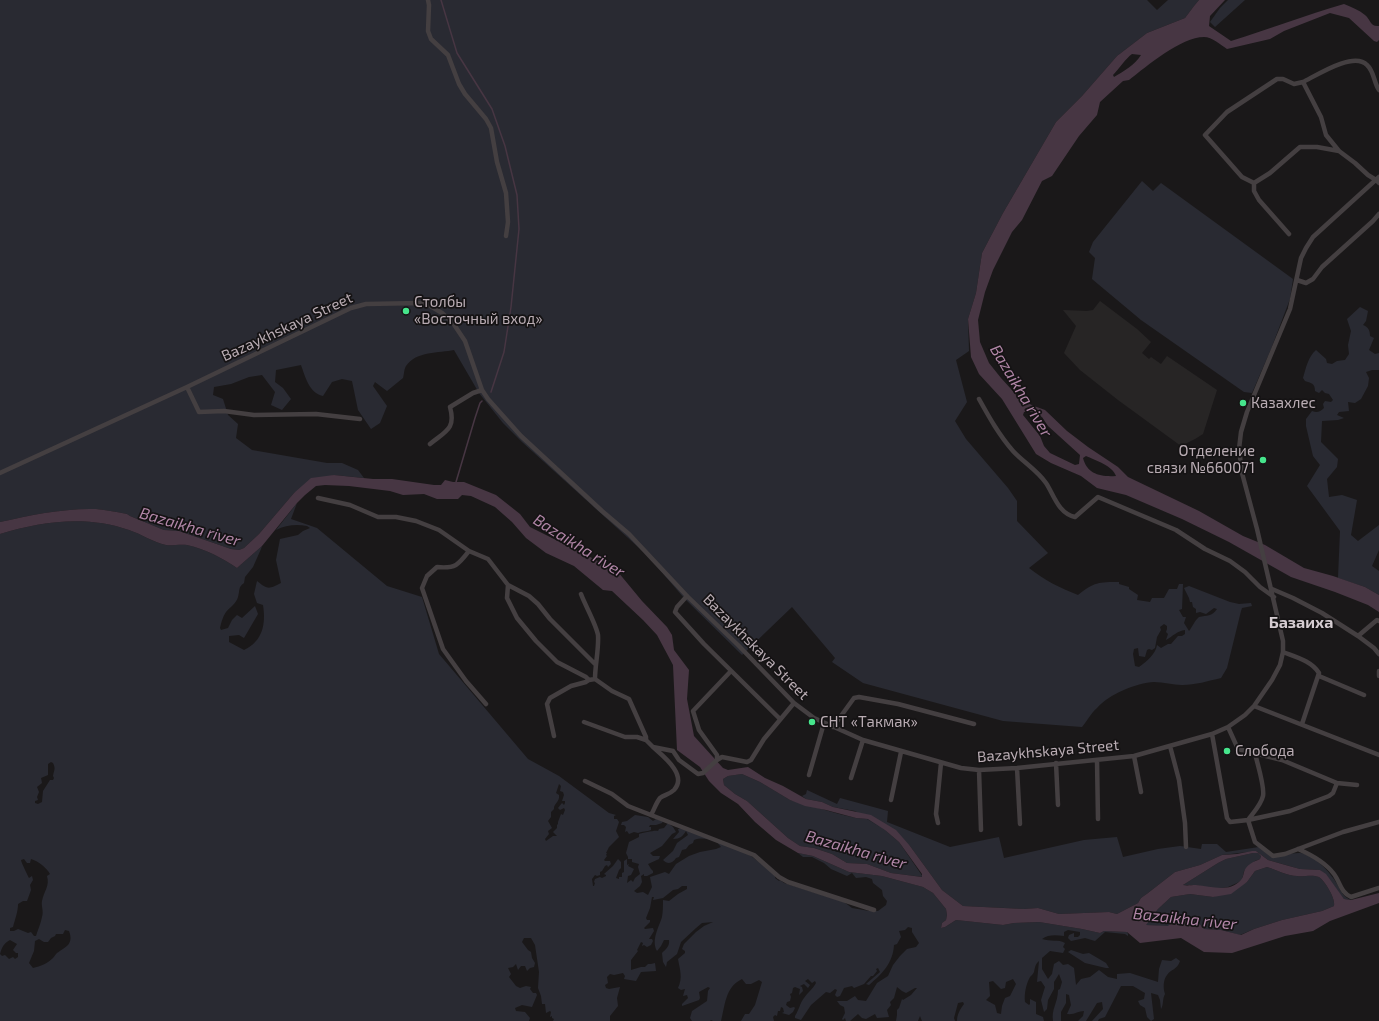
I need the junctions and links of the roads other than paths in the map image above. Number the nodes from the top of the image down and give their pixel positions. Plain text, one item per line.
1 (428, 0) edge
2 (1303, 82) junction
3 (1379, 90) edge
4 (1339, 151) junction
5 (1378, 180) edge
6 (1254, 183) junction
7 (1379, 214) edge
8 (1289, 234) dead end
9 (506, 236) dead end
10 (1297, 280) junction
11 (187, 387) junction
12 (482, 390) junction
13 (979, 399) dead end
14 (360, 419) dead end
15 (430, 444) dead end
16 (0, 473) edge
17 (318, 498) dead end
18 (470, 551) junction
19 (508, 585) junction
20 (1272, 590) junction
21 (581, 594) dead end
22 (687, 596) junction
23 (1274, 597) junction
24 (1379, 621) edge
25 (1358, 636) junction
26 (1283, 652) junction
27 (1379, 654) edge
28 (595, 664) junction
29 (731, 671) junction
30 (1379, 671) edge
31 (1319, 676) junction
32 (1379, 676) edge
33 (595, 679) junction
34 (589, 680) junction
35 (1364, 695) dead end
36 (794, 703) junction
37 (486, 704) dead end
38 (1254, 706) junction
39 (780, 719) junction
40 (584, 722) dead end
41 (824, 723) junction
42 (974, 724) dead end
43 (1302, 724) junction
44 (834, 727) junction
45 (1228, 727) junction
46 (1212, 734) junction
47 (554, 736) dead end
48 (646, 740) junction
49 (863, 740) junction
50 (1170, 746) junction
51 (653, 747) junction
52 (901, 752) junction
53 (1255, 753) junction
54 (1379, 755) edge
55 (1134, 756) junction
56 (717, 760) junction
57 (1096, 760) junction
58 (941, 763) junction
59 (1056, 763) junction
60 (1017, 768) junction
61 (979, 770) junction
62 (809, 775) dead end
63 (851, 778) dead end
64 (585, 781) dead end
65 (1337, 782) junction
66 (1357, 785) dead end
67 (1141, 792) dead end
68 (891, 800) dead end
69 (1058, 805) dead end
70 (651, 815) junction
71 (1098, 818) dead end
72 (1248, 820) junction
73 (1379, 822) edge
74 (938, 823) dead end
75 (1020, 824) dead end
76 (981, 830) dead end
77 (1186, 847) dead end
78 (1298, 849) junction
79 (1379, 888) edge
80 (874, 910) dead end

1 - 9 street
2 - 3 street
2 - 4 street
2 - 6 street
4 - 5 street
4 - 6 street
5 - 10 street, Bazaykhskaya Street
6 - 8 street
7 - 10 street
10 - 20 street, Bazaykhskaya Street
11 - 12 street, Bazaykhskaya Street
11 - 14 street
11 - 16 street, Bazaykhskaya Street
12 - 15 street
12 - 22 street, Bazaykhskaya Street
13 - 23 street
17 - 18 street
18 - 19 street
18 - 37 street
19 - 28 street
19 - 34 street
20 - 23 street, Bazaykhskaya Street
20 - 25 street
21 - 28 street
22 - 29 street
22 - 36 street, Bazaykhskaya Street
23 - 26 street, Bazaykhskaya Street
24 - 25 street
25 - 27 street
26 - 31 street
26 - 38 street, Bazaykhskaya Street
28 - 33 street
29 - 39 street
29 - 56 street
30 - 32 street
31 - 35 street
31 - 43 street
33 - 34 street
33 - 48 street
34 - 47 street
36 - 39 street
36 - 41 street, Bazaykhskaya Street
38 - 43 street
38 - 45 street, Bazaykhskaya Street
39 - 56 street
40 - 48 street
41 - 44 street, Bazaykhskaya Street
41 - 62 street
42 - 44 street
43 - 54 street
44 - 49 street, Bazaykhskaya Street
45 - 46 street, Bazaykhskaya Street
45 - 53 street
46 - 50 street, Bazaykhskaya Street
46 - 72 street
48 - 51 street
49 - 52 street, Bazaykhskaya Street
49 - 63 street
50 - 55 street, Bazaykhskaya Street
50 - 77 street
51 - 56 street
51 - 70 street
52 - 58 street, Bazaykhskaya Street
52 - 68 street
53 - 65 street
53 - 72 street
55 - 57 street, Bazaykhskaya Street
55 - 67 street
57 - 59 street, Bazaykhskaya Street
57 - 71 street
58 - 61 street, Bazaykhskaya Street
58 - 74 street
59 - 60 street, Bazaykhskaya Street
59 - 69 street
60 - 61 street, Bazaykhskaya Street
60 - 75 street
61 - 76 street
64 - 70 street
65 - 66 street
65 - 72 street
70 - 80 street
72 - 78 street
73 - 78 street
78 - 79 street

